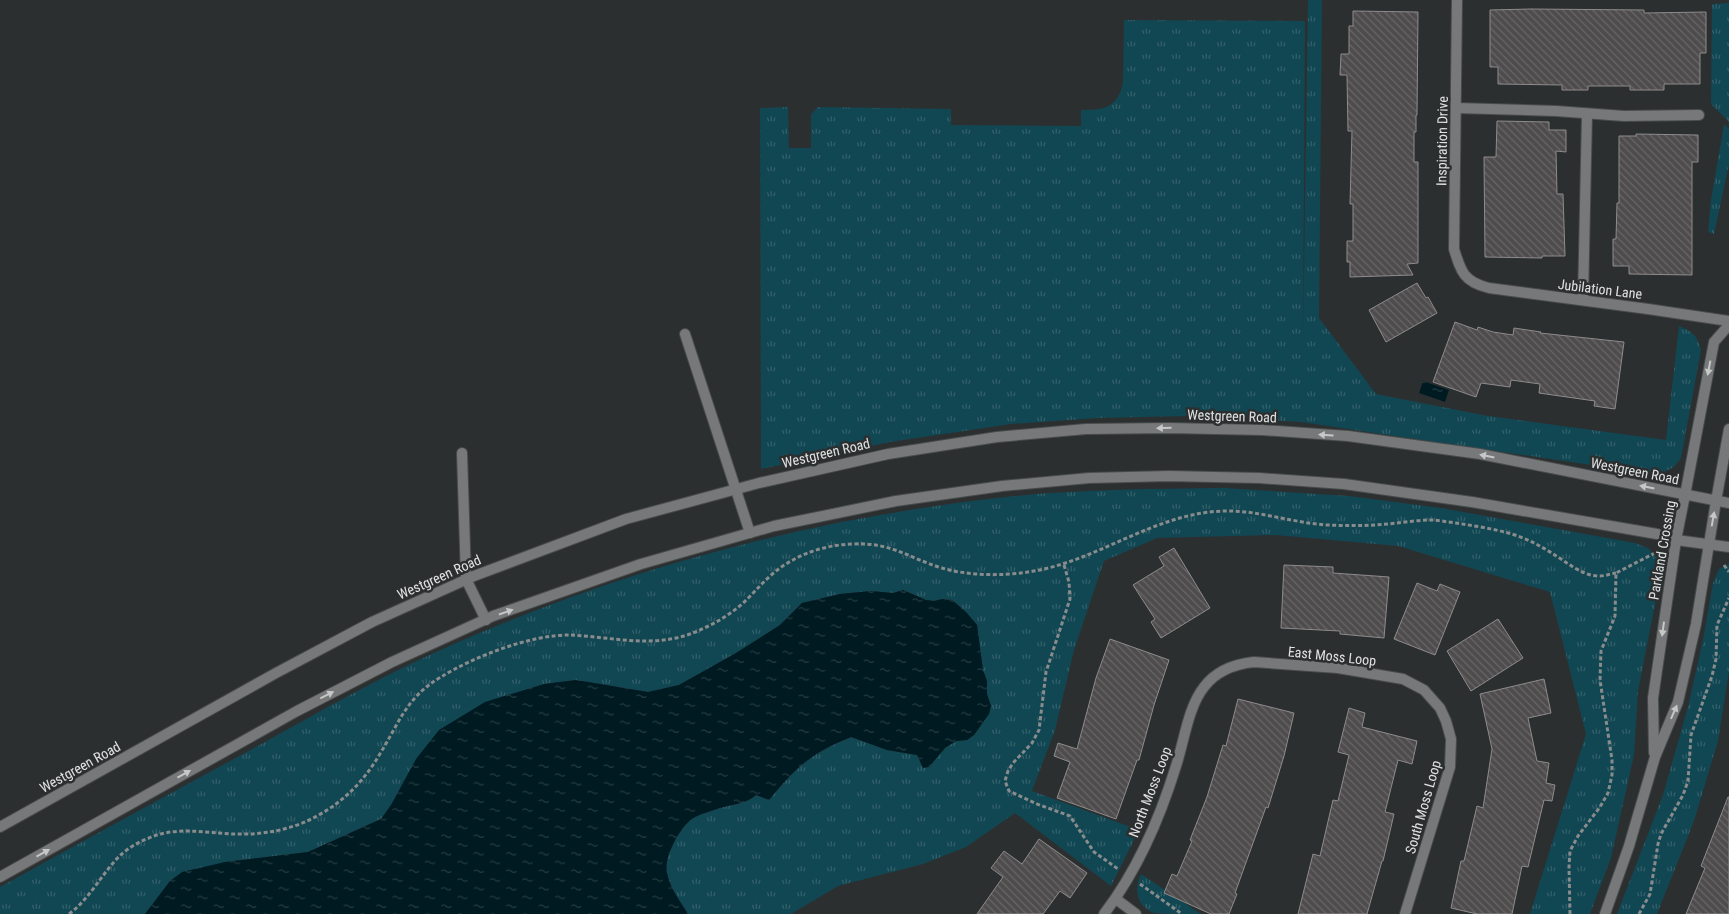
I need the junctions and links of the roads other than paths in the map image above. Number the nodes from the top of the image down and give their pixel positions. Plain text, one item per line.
1 (1457, 0) edge
2 (1456, 108) junction
3 (1587, 114) junction
4 (1699, 115) dead end
5 (1468, 279) joint
6 (1583, 300) junction
7 (1729, 321) edge
8 (1729, 326) edge
9 (685, 334) dead end
10 (1729, 429) edge
11 (462, 453) dead end
12 (736, 489) junction
13 (1685, 495) junction
14 (1716, 501) junction
15 (1729, 503) edge
16 (750, 533) junction
17 (1676, 540) junction
18 (1709, 543) junction
19 (1729, 547) edge
20 (466, 579) junction
21 (486, 620) junction
22 (1214, 676) joint
23 (1440, 708) joint
24 (1654, 757) junction
25 (0, 827) edge
26 (0, 877) edge
27 (1116, 898) junction
28 (1104, 914) edge
29 (1136, 914) edge
30 (1405, 914) edge
31 (1605, 914) edge

1 - 2 street, Inspiration Drive
2 - 3 street
2 - 5 street, Inspiration Drive
3 - 4 street
3 - 6 street
5 - 6 street, Jubilation Lane
6 - 7 street, Jubilation Lane
8 -> 13 street, Parkland Crossing
9 - 12 street
10 - 14 street, Parkland Crossing
11 - 20 street
13 -> 12 street, Westgreen Road
12 - 16 street
12 - 20 street, Westgreen Road
13 - 14 street, Westgreen Road
13 - 17 street, Parkland Crossing
14 - 15 street, Westgreen Road
18 -> 14 street, Parkland Crossing
16 - 17 street
21 -> 16 street
17 - 18 street
17 -> 24 street, Parkland Crossing
18 - 19 street
24 -> 18 street, Parkland Crossing
20 - 21 street
20 - 25 street, Westgreen Road
26 -> 21 street
22 - 23 street, East Moss Loop
22 - 27 street, North Moss Loop
23 - 30 street, South Moss Loop
24 - 31 street, Parkland Crossing
27 - 28 street, North Moss Loop
27 - 29 street

